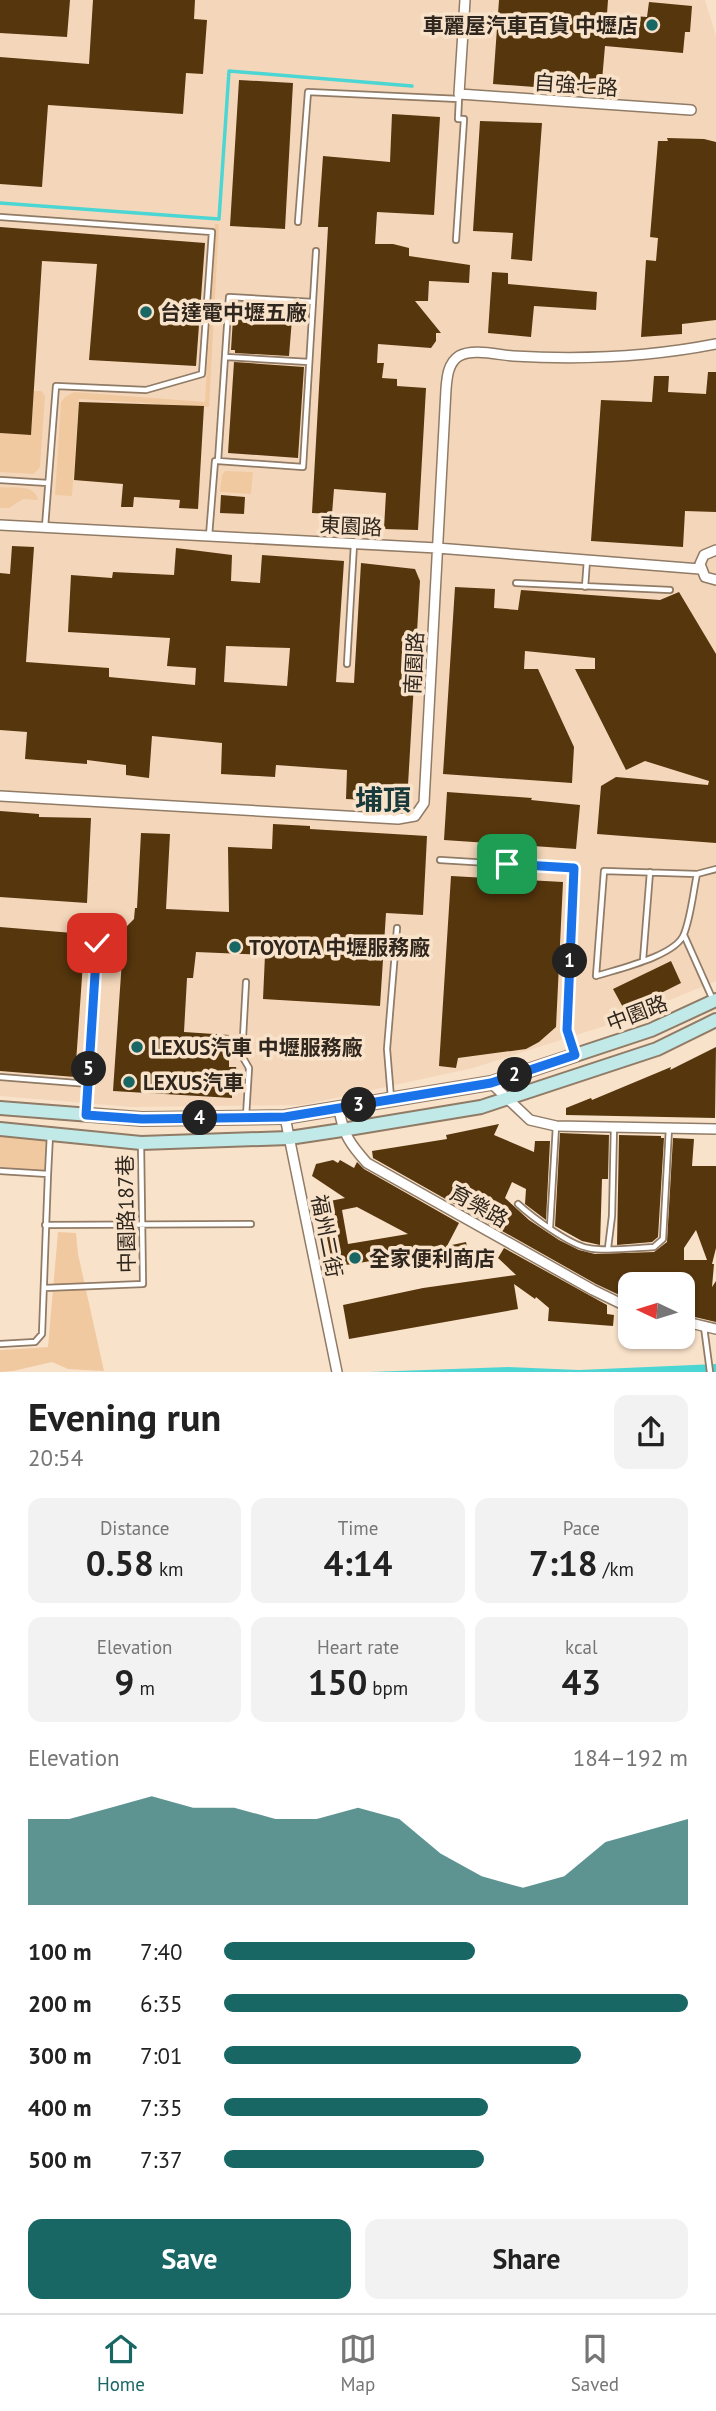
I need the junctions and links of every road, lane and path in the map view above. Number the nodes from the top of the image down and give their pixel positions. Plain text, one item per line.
1 (465, 0) edge
2 (459, 97) junction
3 (691, 110) dead end
4 (0, 217) edge
5 (298, 222) dead end
6 (456, 240) dead end
7 (316, 251) dead end
8 (313, 302) junction
9 (716, 344) edge
10 (226, 357) junction
11 (309, 362) junction
12 (218, 461) junction
13 (0, 480) edge
14 (48, 483) junction
15 (0, 526) edge
16 (45, 528) junction
17 (209, 536) junction
18 (354, 544) junction
19 (437, 548) junction
20 (716, 550) edge
21 (587, 560) junction
22 (700, 569) junction
23 (716, 580) edge
24 (516, 583) dead end
25 (585, 587) junction
26 (670, 590) dead end
27 (346, 664) dead end
28 (0, 796) edge
29 (440, 860) dead end
30 (716, 869) edge
31 (650, 873) junction
32 (697, 874) junction
33 (397, 928) dead end
34 (684, 934) junction
35 (97, 943) dead end
36 (643, 960) junction
37 (246, 982) dead end
38 (715, 1000) edge
39 (716, 1020) edge
40 (575, 1055) junction
41 (0, 1077) edge
42 (491, 1083) junction
43 (89, 1084) junction
44 (507, 1098) junction
45 (391, 1100) junction
46 (0, 1108) edge
47 (339, 1109) junction
48 (86, 1115) junction
49 (285, 1117) junction
50 (246, 1118) junction
51 (556, 1126) junction
52 (614, 1126) junction
53 (669, 1128) junction
54 (0, 1129) edge
55 (716, 1129) edge
56 (342, 1130) junction
57 (50, 1134) junction
58 (289, 1138) junction
59 (141, 1143) junction
60 (0, 1171) edge
61 (48, 1174) junction
62 (518, 1204) dead end
63 (45, 1224) junction
64 (142, 1224) junction
65 (251, 1224) dead end
66 (550, 1227) junction
67 (608, 1248) junction
68 (44, 1287) junction
69 (618, 1302) edge
70 (695, 1325) edge
71 (704, 1327) junction
72 (716, 1329) edge
73 (0, 1344) edge
74 (336, 1366) edge
75 (710, 1371) edge

1 - 2 street
2 - 3 street, 自強七路
2 - 5 lane
2 - 6 lane
4 - 14 lane
7 - 8 lane
8 - 10 lane
8 - 11 lane
9 - 19 street, 南園路
10 - 11 lane
10 - 12 lane
11 - 12 lane
12 - 17 lane
13 - 14 lane
14 - 16 lane
15 - 16 street, 東園路
16 - 17 street, 東園路
17 - 18 street, 東園路
18 - 19 street, 東園路
18 - 27 lane
19 - 21 street, 東園路
19 - 28 street, 南園路
20 - 22 street
21 - 22 street, 東園路
21 - 25 lane
22 - 23 street, 東園路
24 - 25 lane
25 - 26 lane
29 - 40 lane
30 - 32 lane
31 - 32 lane
31 - 36 lane
31 - 36 lane
32 - 34 lane
33 - 45 lane
34 - 36 lane
34 - 38 lane
35 - 43 lane
37 - 50 lane
38 - 40 main road, 中園路
39 - 44 main road, 中園路
40 - 42 main road, 中園路
41 - 43 lane
42 - 44 street
42 - 45 main road, 中園路
43 - 48 lane
44 - 51 street
44 - 56 main road, 中園路
45 - 47 main road, 中園路
46 - 48 main road, 中園路
47 - 49 main road, 中園路
47 - 56 street, 育樂路
48 - 50 main road, 中園路
49 - 50 main road, 中園路
49 - 58 street, 福州二街
51 - 52 street
51 - 66 lane
52 - 53 street
52 - 67 lane
53 - 55 street
53 - 67 lane
54 - 57 main road, 中園路
56 - 58 main road, 中園路
56 - 69 street, 育樂路
57 - 59 main road, 中園路
57 - 61 lane
58 - 59 main road, 中園路
58 - 74 street, 福州二街
59 - 64 lane, 中園路187巷
60 - 61 lane
61 - 63 lane
62 - 66 lane
63 - 64 lane
63 - 68 lane
64 - 65 lane
64 - 68 lane, 中園路187巷
66 - 67 lane
68 - 73 lane
70 - 71 street
71 - 72 street
71 - 75 lane

